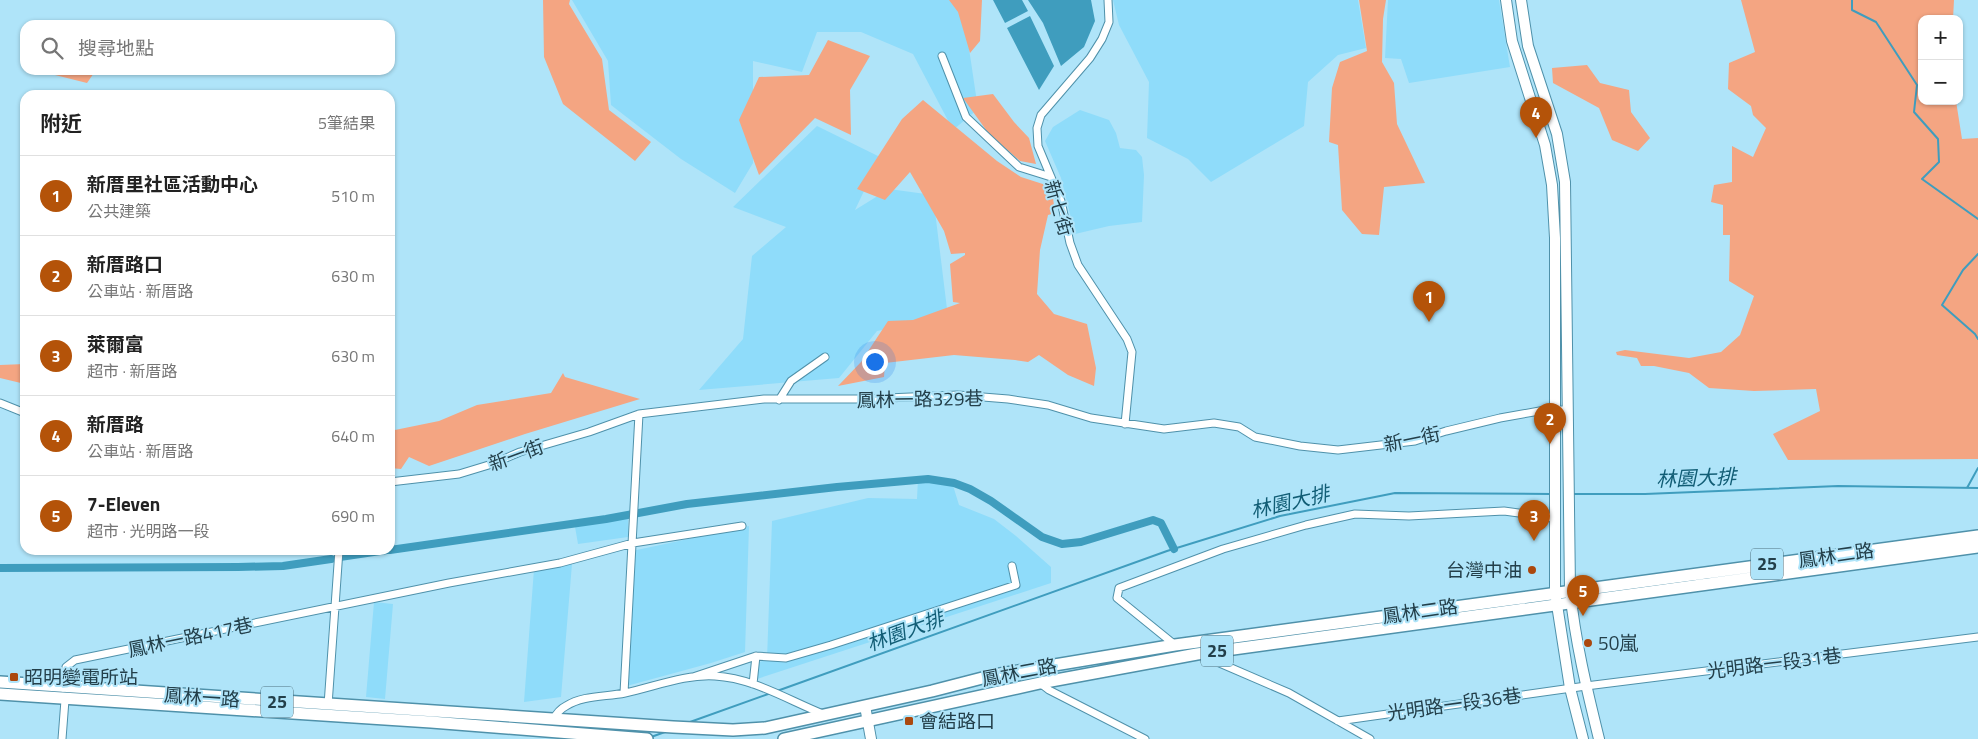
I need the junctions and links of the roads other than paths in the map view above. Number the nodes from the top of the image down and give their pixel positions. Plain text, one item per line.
1 (1108, 0) edge
2 (1506, 0) edge
3 (1520, 0) edge
4 (942, 56) dead end
5 (1051, 177) junction
6 (825, 357) dead end
7 (779, 400) junction
8 (0, 403) edge
9 (1554, 410) junction
10 (1567, 410) junction
11 (20, 412) edge
12 (639, 414) junction
13 (1125, 424) junction
14 (1255, 437) joint
15 (395, 481) edge
16 (1556, 516) junction
17 (742, 526) dead end
18 (1978, 536) edge
19 (633, 543) junction
20 (1978, 547) edge
21 (339, 555) edge
22 (1012, 566) dead end
23 (1570, 590) junction
24 (1556, 592) junction
25 (1571, 603) junction
26 (1557, 605) junction
27 (336, 606) junction
28 (1978, 637) edge
29 (1175, 645) junction
30 (1198, 654) junction
31 (756, 656) junction
32 (693, 677) junction
33 (0, 682) edge
34 (753, 684) junction
35 (1040, 684) junction
36 (1586, 686) junction
37 (1570, 688) junction
38 (0, 694) edge
39 (64, 694) junction
40 (624, 694) junction
41 (328, 705) junction
42 (865, 706) junction
43 (825, 714) junction
44 (1338, 721) junction
45 (868, 722) junction
46 (553, 725) junction
47 (62, 739) edge
48 (647, 739) edge
49 (784, 739) edge
50 (871, 739) edge
51 (1145, 739) edge
52 (1370, 739) edge
53 (1583, 739) edge
54 (1600, 739) edge

1 - 5 street, 新七街
2 - 9 street
3 - 10 street
4 - 5 street
5 - 13 street, 新七街
6 - 7 street
7 - 12 street, 鳳林一路329巷
7 - 13 street, 鳳林一路329巷
8 - 11 street
9 - 10 street, 新一街
9 - 14 street, 新一街
9 - 16 street
10 - 23 street
12 - 15 street, 新一街
12 - 19 street
13 - 14 street, 鳳林一路329巷
16 - 24 street
16 - 29 street
17 - 19 street, 鳳林一路417巷
18 - 23 main road, 鳳林二路 / 25
19 - 27 street, 鳳林一路417巷
19 - 40 street
20 - 25 main road, 鳳林二路 / 25
21 - 27 street
22 - 31 street
23 - 24 main road, 鳳林二路 / 25
23 - 25 street
24 - 26 street
24 - 29 main road, 鳳林二路 / 25
25 - 26 main road, 鳳林二路 / 25
25 - 36 street
26 - 30 main road, 鳳林二路 / 25
26 - 37 street
27 - 39 street, 鳳林一路417巷
27 - 41 street
28 - 36 street, 光明路一段31巷
29 - 42 main road, 鳳林二路 / 25
30 - 35 main road, 鳳林二路 / 25
30 - 44 street
31 - 32 street
31 - 34 street
32 - 34 street
32 - 40 street
33 - 39 main road, 鳳林一路 / 25
34 - 43 street
35 - 45 main road, 鳳林二路 / 25
35 - 51 street
36 - 37 street, 光明路一段31巷
36 - 54 street
37 - 44 street, 光明路一段36巷
37 - 53 street
38 - 39 main road, 鳳林一路 / 25
39 - 41 main road, 鳳林一路 / 25
39 - 46 main road, 鳳林一路 / 25
39 - 47 street, 鳳林一路417巷
40 - 46 street
41 - 46 main road, 鳳林一路 / 25
42 - 43 main road, 25
42 - 45 street
43 - 46 main road, 25
44 - 52 street
45 - 49 main road, 25
45 - 50 street
46 - 48 main road, 25

